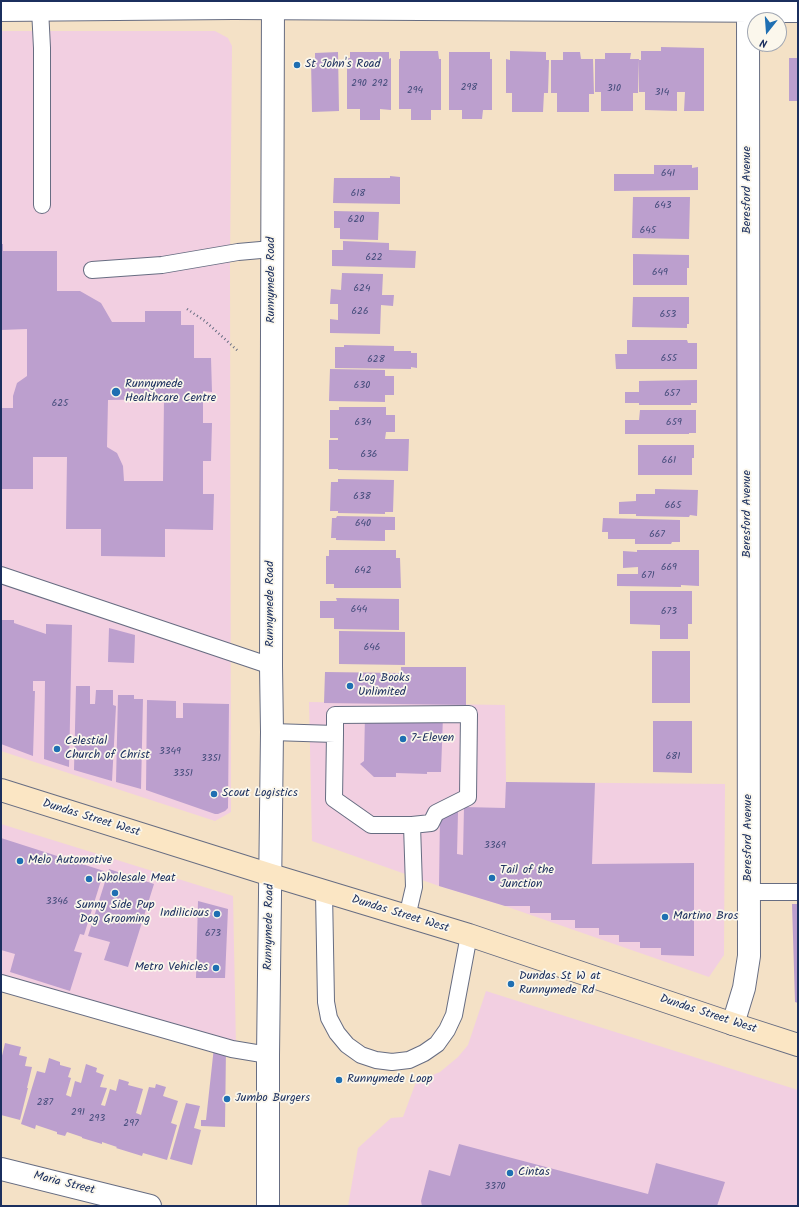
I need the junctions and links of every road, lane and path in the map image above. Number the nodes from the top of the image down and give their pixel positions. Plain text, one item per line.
1 (273, 5) edge
2 (748, 6) edge
3 (40, 9) junction
4 (1, 10) edge
5 (798, 11) edge
6 (42, 205) dead end
7 (272, 248) junction
8 (92, 270) dead end
9 (187, 309) dead end
10 (238, 351) dead end
11 (1, 576) edge
12 (271, 666) junction
13 (272, 732) junction
14 (335, 734) junction
15 (1, 790) edge
16 (412, 825) junction
17 (271, 875) junction
18 (324, 892) junction
19 (749, 892) junction
20 (798, 892) edge
21 (407, 917) junction
22 (469, 935) junction
23 (1, 983) edge
24 (733, 1024) junction
25 (798, 1045) edge
26 (268, 1055) junction
27 (1, 1169) edge
28 (150, 1206) edge
29 (268, 1206) edge

1 - 2 street
1 - 3 street
1 - 7 street, Runnymede Road
2 - 5 street
2 - 19 street, Beresford Avenue
3 - 4 street
3 - 6 lane
7 - 8 lane
7 - 12 street, Runnymede Road
9 - 10 path
11 - 12 lane
12 - 13 street, Runnymede Road
13 - 14 lane
13 - 17 street, Runnymede Road
14 - 16 lane
14 - 16 lane
15 - 17 main road, Dundas Street West
16 - 21 lane
17 - 18 main road, Dundas Street West
17 - 26 street, Runnymede Road
18 - 21 main road, Dundas Street West
18 - 22 lane
19 - 20 lane
19 - 24 street, Beresford Avenue
21 - 22 main road, Dundas Street West
22 - 24 main road, Dundas Street West
23 - 26 lane
24 - 25 main road, Dundas Street West
26 - 29 street, Runnymede Road
27 - 28 street, Maria Street

